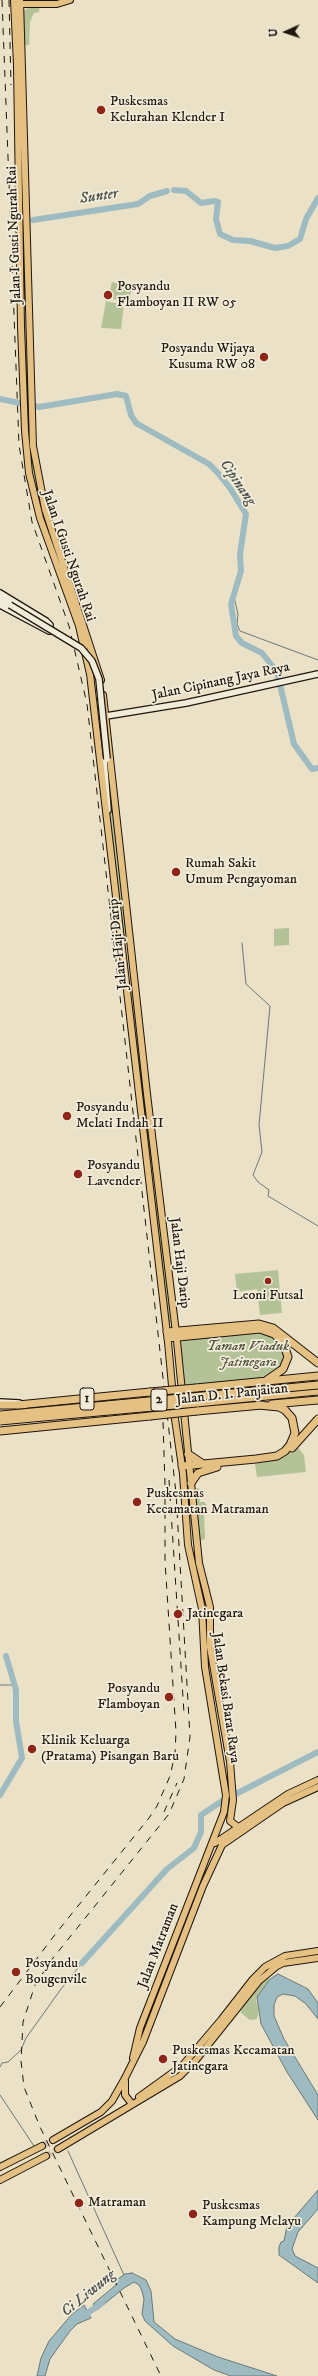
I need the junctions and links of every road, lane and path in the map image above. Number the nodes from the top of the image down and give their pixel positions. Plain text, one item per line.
1 (70, 0) edge
2 (17, 2) edge
3 (36, 4) junction
4 (21, 13) junction
5 (21, 307) junction
6 (29, 310) junction
7 (30, 319) junction
8 (21, 320) junction
9 (28, 402) junction
10 (0, 593) edge
11 (0, 599) edge
12 (73, 602) junction
13 (0, 604) edge
14 (10, 606) junction
15 (318, 674) edge
16 (106, 714) junction
17 (106, 759) junction
18 (116, 817) junction
19 (107, 830) junction
20 (127, 910) junction
21 (117, 911) junction
22 (130, 928) junction
23 (120, 931) junction
24 (176, 1334) junction
25 (167, 1335) junction
26 (318, 1363) edge
27 (318, 1376) edge
28 (267, 1380) junction
29 (318, 1385) edge
30 (318, 1392) edge
31 (318, 1400) edge
32 (1, 1405) edge
33 (258, 1405) junction
34 (0, 1415) edge
35 (318, 1419) edge
36 (0, 1421) edge
37 (0, 1431) edge
38 (188, 1454) junction
39 (204, 1464) junction
40 (186, 1467) junction
41 (217, 1467) junction
42 (191, 1484) junction
43 (318, 1780) edge
44 (318, 1786) edge
45 (238, 1827) junction
46 (213, 1845) junction
47 (318, 1951) edge
48 (318, 1958) edge
49 (134, 2058) junction
50 (125, 2078) junction
51 (132, 2104) junction
52 (53, 2140) tunnel mouth
53 (42, 2146) tunnel mouth
54 (58, 2149) tunnel mouth
55 (43, 2158) tunnel mouth
56 (0, 2168) edge
57 (0, 2180) edge

1 - 3 main road
2 - 3 main road
2 - 4 main road, Jalan I Gusti Ngurah Rai
2 - 5 main road, Jalan I Gusti Ngurah Rai
3 - 4 main road
4 - 6 main road, Jalan I Gusti Ngurah Rai
5 - 6 main road
5 - 8 main road, Jalan I Gusti Ngurah Rai
6 - 7 main road, Jalan I Gusti Ngurah Rai
7 - 8 main road
7 - 9 main road, Jalan I Gusti Ngurah Rai
8 - 9 main road, Jalan I Gusti Ngurah Rai
9 - 12 main road, Jalan I Gusti Ngurah Rai
10 - 13 main road
11 - 14 main road, Jalan Haji Darip
12 - 16 main road, Jalan I Gusti Ngurah Rai
12 - 19 main road, Jalan I Gusti Ngurah Rai
13 - 14 main road, Jalan Haji Darip
14 - 17 main road, Jalan Haji Darip, bridge
15 - 16 main road, Jalan Cipinang Jaya Raya
16 - 18 main road, Jalan I Gusti Ngurah Rai
17 - 18 main road, Jalan Haji Darip
17 - 19 main road, Jalan Haji Darip
18 - 20 main road, Jalan Haji Darip
19 - 21 main road, Jalan Haji Darip
20 - 21 main road
20 - 22 main road, Jalan Haji Darip
21 - 23 main road, Jalan Haji Darip
22 - 23 main road
22 - 24 main road, Jalan Haji Darip
23 - 25 main road, Jalan Haji Darip
24 - 25 highway
24 - 26 highway
24 - 28 highway
24 - 38 main road, Jalan Bekasi Barat Raya
25 - 40 main road, Jalan Bekasi Barat Raya
27 - 28 highway, Jalan D. I. Panjaitan
28 - 32 highway, Jalan D. I. Panjaitan / 1, bridge
29 - 34 highway, 2, bridge
30 - 36 highway, 2, bridge
31 - 33 highway, Jalan D. I. Panjaitan
33 - 37 highway, Jalan D. I. Panjaitan / 1, bridge
33 - 39 highway
35 - 41 highway
38 - 39 highway
38 - 40 main road, Jalan Bekasi Barat Raya
39 - 40 highway
40 - 41 highway
40 - 42 main road, Jalan Bekasi Barat Raya
40 - 46 main road, Jalan Bekasi Barat Raya
41 - 42 highway
42 - 45 main road, Jalan Bekasi Barat Raya
43 - 45 main road
44 - 49 main road, Jalan Matraman
45 - 46 main road
46 - 49 main road, Jalan Matraman
47 - 51 main road
48 - 51 main road
49 - 50 main road, Jalan Matraman
50 - 51 main road, Jalan Matraman
50 - 52 main road, Jalan Matraman
51 - 54 main road
53 - 56 main road
55 - 57 main road

